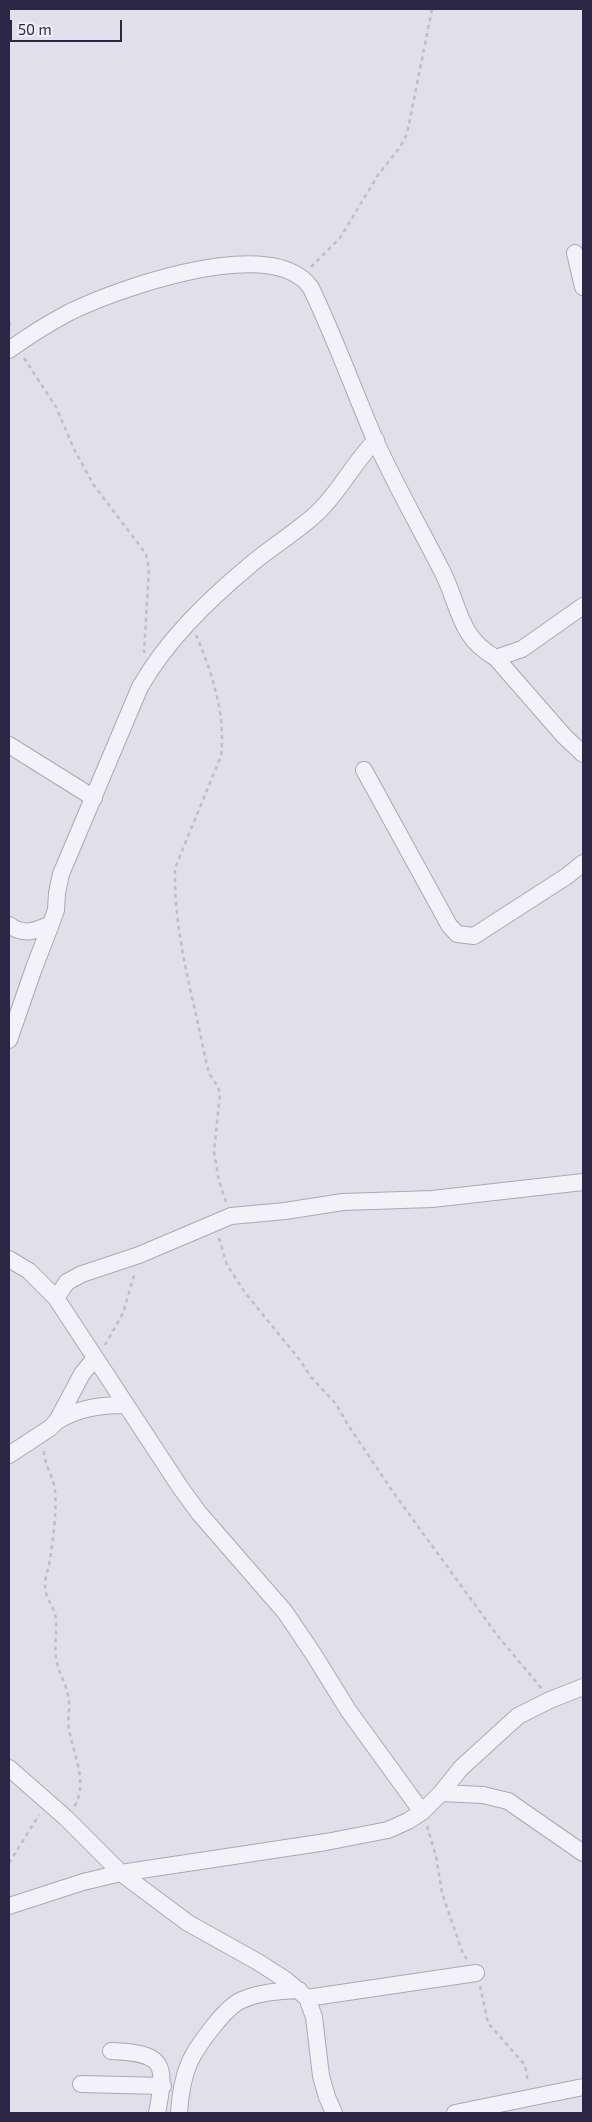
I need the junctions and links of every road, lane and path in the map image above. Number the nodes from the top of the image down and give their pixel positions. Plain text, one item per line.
1 (432, 9) edge
2 (575, 253) dead end
3 (301, 277) junction
4 (583, 287) edge
5 (13, 348) edge
6 (376, 440) junction
7 (583, 606) edge
8 (190, 621) junction
9 (496, 658) junction
10 (146, 676) junction
11 (9, 745) edge
12 (583, 754) edge
13 (364, 770) dead end
14 (94, 798) junction
15 (583, 863) edge
16 (51, 924) junction
17 (9, 925) edge
18 (9, 1040) edge
19 (583, 1182) edge
20 (231, 1216) junction
21 (139, 1255) junction
22 (9, 1259) edge
23 (56, 1298) junction
24 (95, 1358) junction
25 (125, 1405) junction
26 (54, 1424) junction
27 (9, 1455) edge
28 (583, 1687) edge
29 (550, 1700) junction
30 (9, 1768) edge
31 (441, 1793) junction
32 (48, 1802) junction
33 (422, 1812) junction
34 (66, 1818) junction
35 (583, 1853) edge
36 (9, 1863) edge
37 (121, 1873) junction
38 (9, 1906) edge
39 (476, 1973) dead end
40 (302, 1994) junction
41 (111, 2051) dead end
42 (81, 2084) dead end
43 (163, 2086) junction
44 (583, 2087) edge
45 (157, 2113) edge
46 (178, 2113) edge
47 (334, 2113) edge
48 (455, 2113) edge

1 - 3 path
2 - 4 street
3 - 5 street
3 - 6 street
5 - 10 path
6 - 8 street
6 - 9 street
7 - 9 street
8 - 10 street
8 - 20 path
9 - 12 street
10 - 14 street
11 - 14 street
13 - 15 street
14 - 16 street
16 - 17 street
16 - 18 street
19 - 20 street
20 - 21 street
20 - 29 path
21 - 23 street
21 - 24 path
22 - 23 street
23 - 24 street
24 - 25 street
24 - 26 street
25 - 26 street
25 - 33 street
26 - 27 street
26 - 34 path
28 - 29 street
29 - 31 street
30 - 32 street
31 - 33 street
31 - 35 street
32 - 34 street
32 - 36 path
33 - 37 street
34 - 37 street
37 - 38 street
37 - 40 street
39 - 40 street
40 - 46 street
40 - 47 street
41 - 43 street
42 - 43 street
43 - 45 street
44 - 48 street

